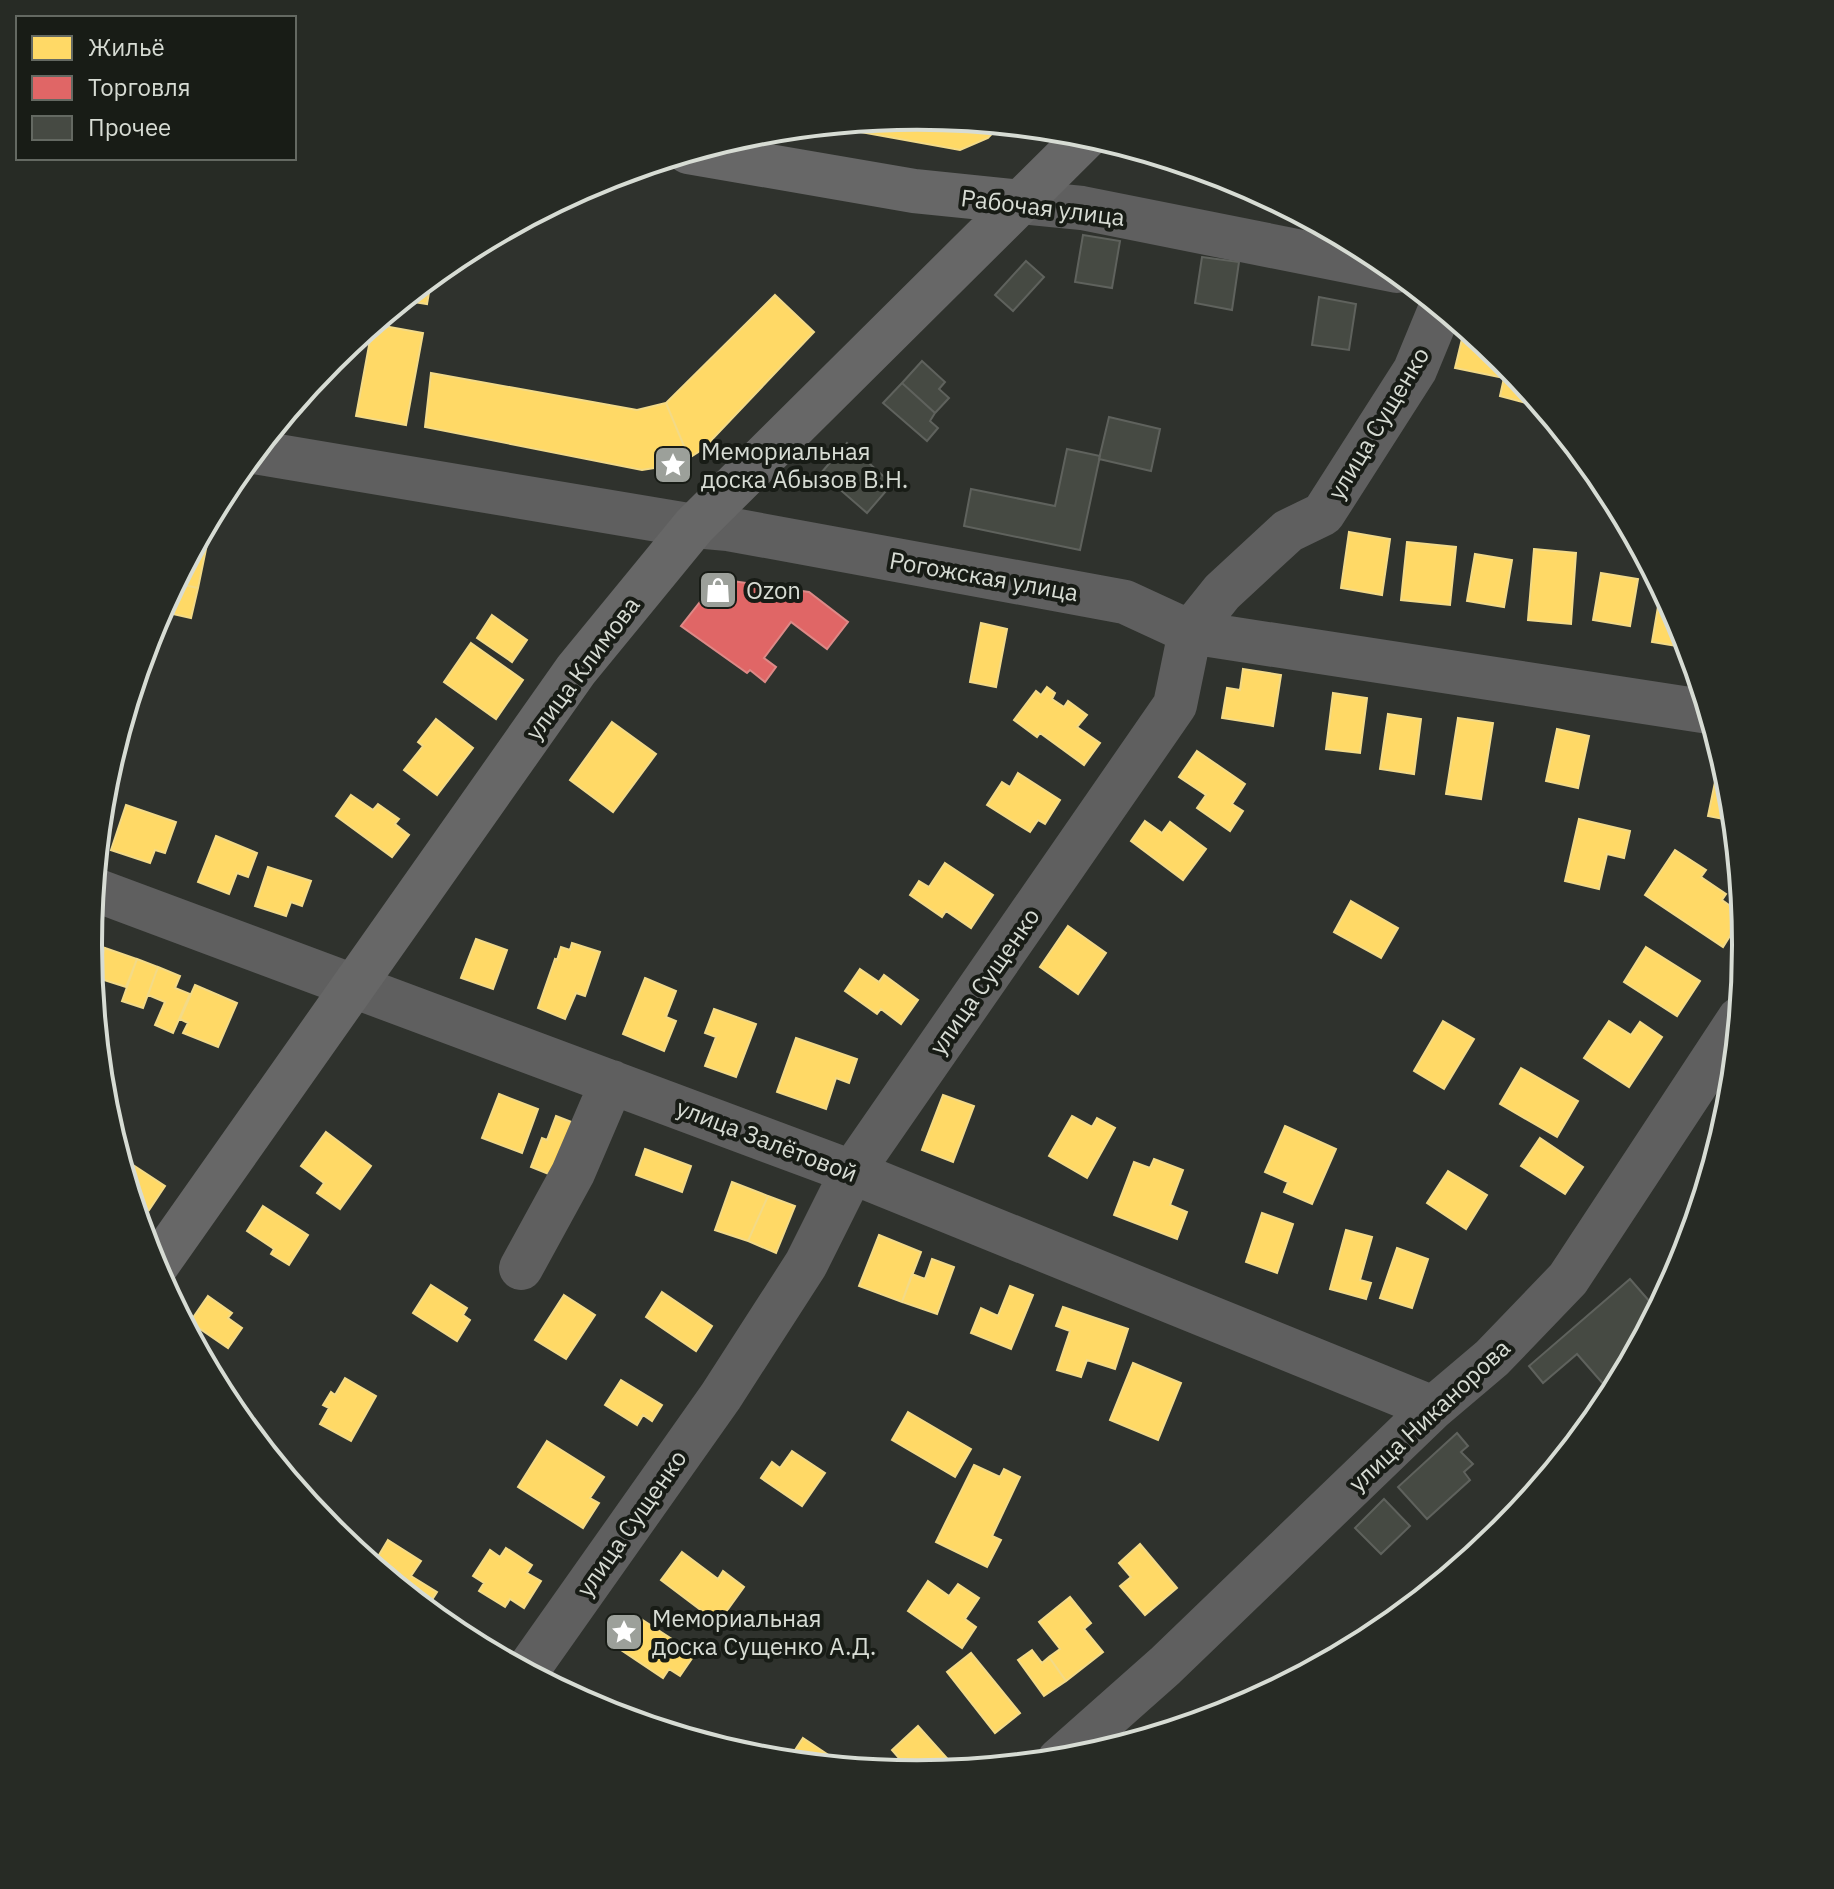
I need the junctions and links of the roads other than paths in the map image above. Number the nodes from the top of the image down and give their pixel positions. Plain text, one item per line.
1 (1078, 145) edge
2 (711, 156) edge
3 (1021, 202) junction
4 (1367, 265) edge
5 (1437, 318) edge
6 (266, 454) edge
7 (694, 526) junction
8 (1190, 632) junction
9 (1697, 710) edge
10 (104, 893) edge
11 (353, 986) junction
12 (1726, 1038) edge
13 (612, 1082) junction
14 (852, 1172) junction
15 (164, 1255) edge
16 (521, 1268) dead end
17 (1433, 1408) junction
18 (533, 1662) edge
19 (1077, 1744) edge

1 - 3 main road, улица Климова
2 - 3 main road, Рабочая улица
3 - 4 street, Рабочая улица
3 - 7 main road, улица Климова
5 - 8 street, улица Сущенко
6 - 7 street, Рогожская улица
7 - 8 street, Рогожская улица
7 - 11 main road, улица Климова
8 - 9 street, Рогожская улица
8 - 14 street, улица Сущенко
10 - 11 street, улица Залётовой
11 - 13 street, улица Залётовой
11 - 15 main road, улица Климова
12 - 17 street, улица Никанорова
13 - 14 street, улица Залётовой
13 - 16 street
14 - 17 street, улица Залётовой
14 - 18 street, улица Сущенко
17 - 19 street, улица Никанорова

